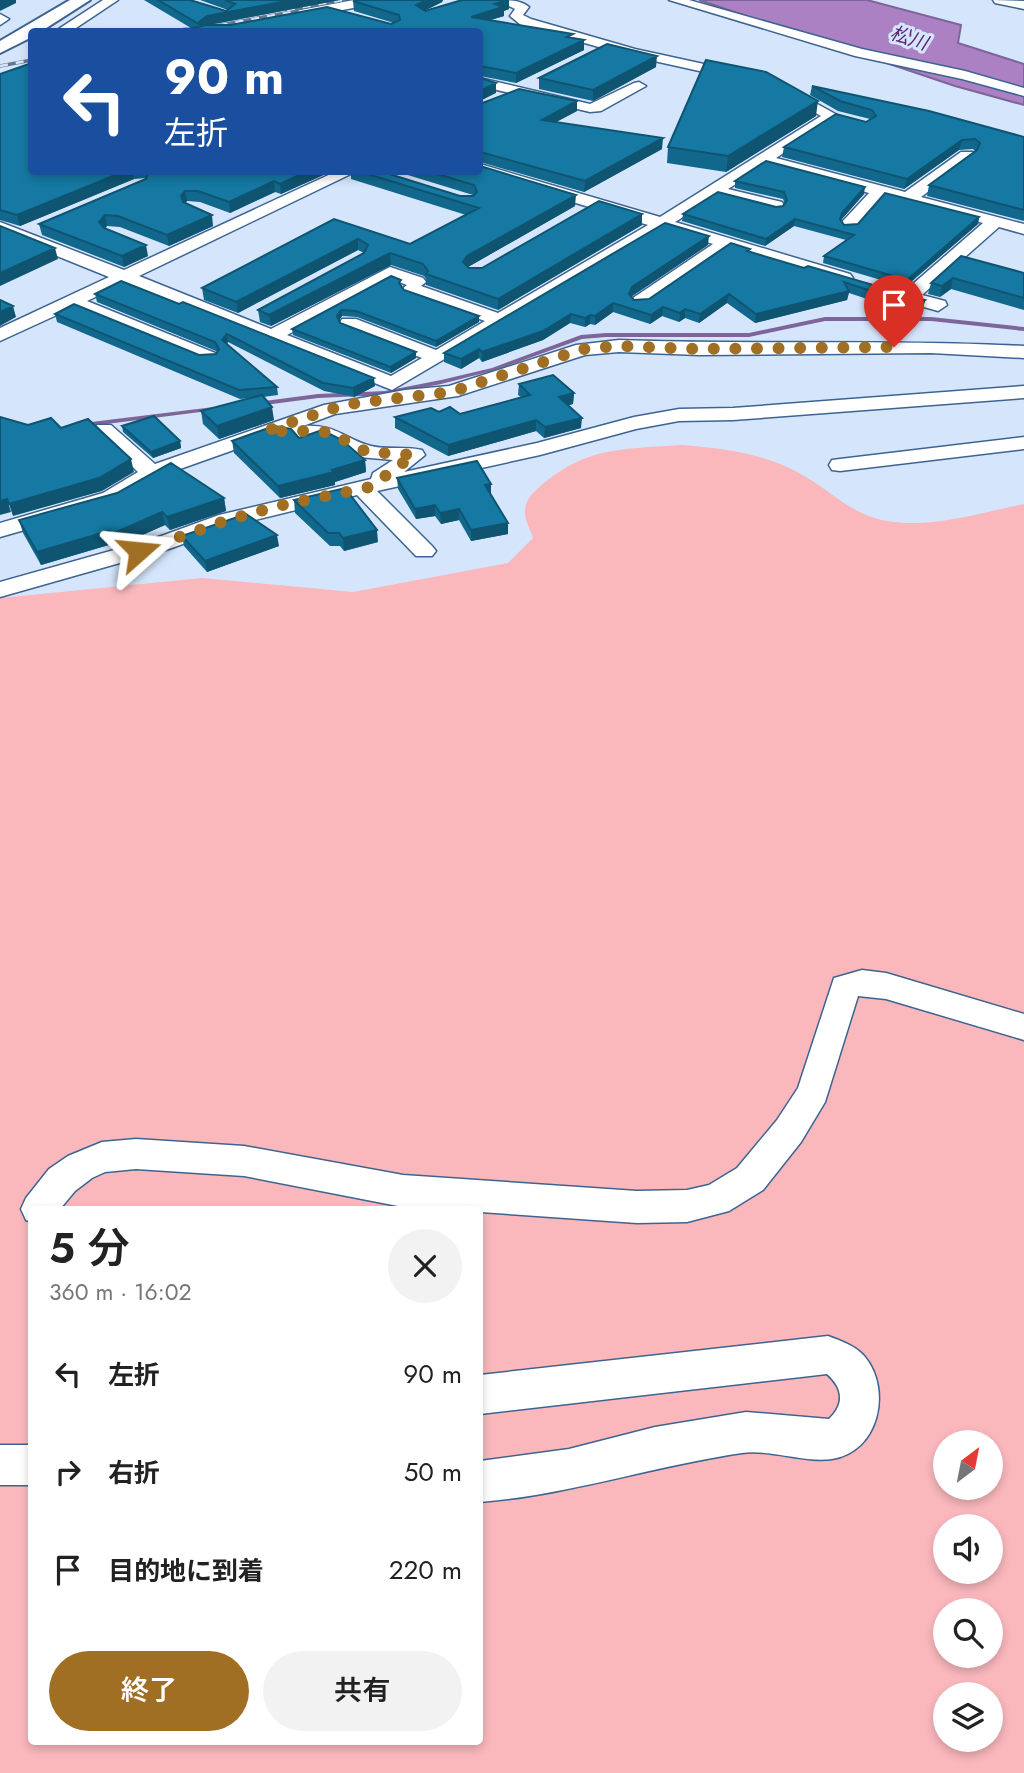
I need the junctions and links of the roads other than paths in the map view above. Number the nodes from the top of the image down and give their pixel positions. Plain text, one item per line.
1 (60, 0) edge
2 (82, 0) edge
3 (112, 0) edge
4 (374, 0) edge
5 (503, 0) edge
6 (676, 0) edge
7 (999, 0) edge
8 (1024, 5) edge
9 (326, 9) junction
10 (352, 16) edge
11 (286, 17) edge
12 (39, 28) edge
13 (66, 28) edge
14 (0, 34) edge
15 (28, 35) edge
16 (609, 46) junction
17 (0, 48) edge
18 (587, 57) edge
19 (544, 78) edge
20 (758, 79) edge
21 (483, 83) edge
22 (639, 86) dead end
23 (814, 88) edge
24 (516, 92) junction
25 (1024, 92) edge
26 (492, 103) edge
27 (967, 155) edge
28 (764, 160) junction
29 (483, 170) edge
30 (340, 175) edge
31 (715, 190) junction
32 (880, 190) junction
33 (908, 198) junction
34 (595, 204) junction
35 (776, 206) edge
36 (214, 216) edge
37 (571, 218) edge
38 (996, 221) junction
39 (236, 223) junction
40 (661, 224) junction
41 (45, 225) edge
42 (849, 225) edge
43 (0, 227) edge
44 (1024, 229) edge
45 (20, 235) junction
46 (727, 243) junction
47 (146, 246) edge
48 (169, 255) junction
49 (122, 276) junction
50 (909, 297) junction
51 (71, 301) junction
52 (640, 302) edge
53 (938, 305) dead end
54 (261, 311) edge
55 (500, 320) junction
56 (239, 323) junction
57 (349, 323) edge
58 (0, 335) edge
59 (271, 336) junction
60 (1024, 352) edge
61 (208, 357) edge
62 (438, 357) junction
63 (399, 390) junction
64 (1024, 392) edge
65 (104, 429) dead end
66 (266, 431) junction
67 (1024, 443) edge
68 (840, 465) dead end
69 (152, 473) junction
70 (366, 488) junction
71 (0, 530) edge
72 (424, 551) dead end
73 (0, 590) edge
74 (1024, 1027) edge
75 (41, 1206) edge
76 (483, 1394) edge
77 (0, 1465) edge
78 (28, 1465) edge
79 (483, 1482) edge

1 - 14 highway
2 - 12 highway
3 - 13 street
4 - 9 street
5 - 16 street
6 - 25 street
7 - 8 street
9 - 10 street
9 - 11 street
15 - 17 highway
16 - 18 street
16 - 20 street
19 - 24 street
21 - 24 street
22 - 24 street
23 - 28 street
24 - 26 street
27 - 33 street
28 - 31 street
28 - 32 street
29 - 34 street
30 - 39 street
31 - 35 street
31 - 40 street
32 - 33 street
32 - 42 street
33 - 38 street
34 - 37 street
34 - 40 street
36 - 39 street
38 - 44 street
38 - 50 street
39 - 48 street
40 - 46 street
40 - 55 street
41 - 45 street
43 - 45 street
45 - 49 street
46 - 50 street
46 - 52 street
47 - 48 street
48 - 49 street
49 - 51 street
49 - 56 street
50 - 53 street
51 - 58 street
51 - 61 street
54 - 56 street
55 - 59 street
55 - 62 street
56 - 59 street
57 - 62 street
59 - 63 street
60 - 63 street
62 - 63 street
63 - 66 street
64 - 70 street
65 - 69 street
66 - 69 street
66 - 70 street
67 - 68 street
69 - 71 street
70 - 72 street
70 - 73 street
74 - 75 street
76 - 79 street
77 - 78 street

